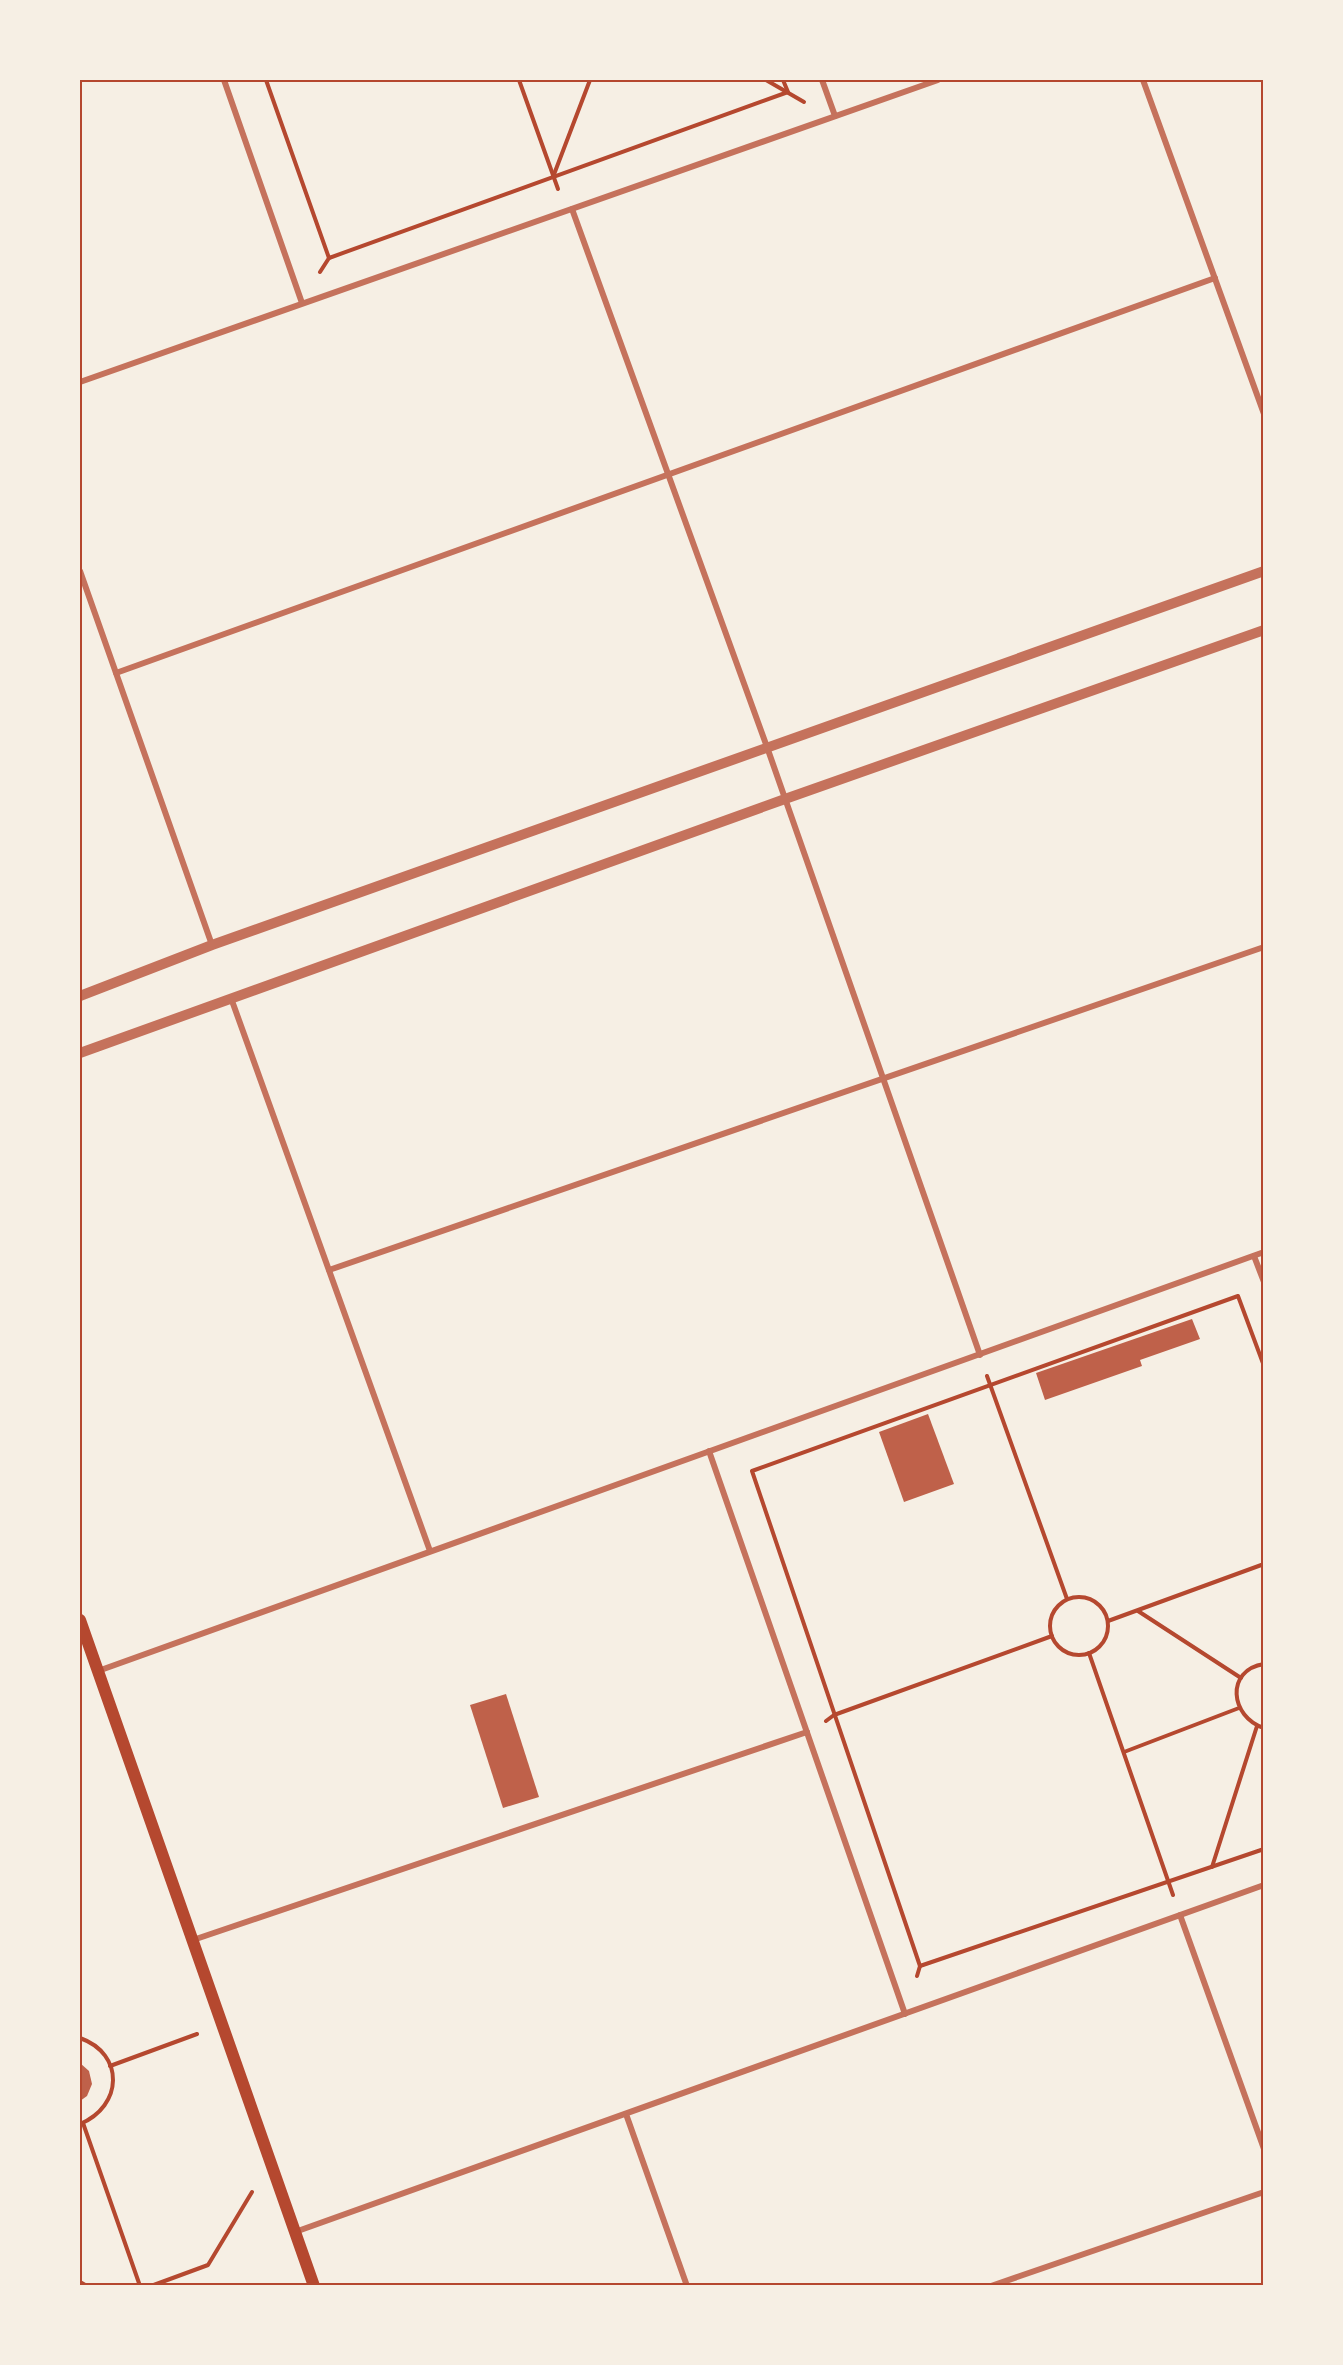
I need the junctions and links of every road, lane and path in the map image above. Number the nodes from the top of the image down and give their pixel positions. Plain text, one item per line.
1 (224, 80) edge
2 (266, 80) edge
3 (519, 80) edge
4 (590, 80) edge
5 (766, 80) edge
6 (783, 80) edge
7 (822, 80) edge
8 (938, 80) edge
9 (1143, 80) edge
10 (788, 92) junction
11 (832, 117) junction
12 (553, 177) junction
13 (568, 210) junction
14 (1215, 278) junction
15 (302, 303) junction
16 (80, 382) edge
17 (1263, 414) edge
18 (668, 474) junction
19 (80, 571) edge
20 (1263, 571) edge
21 (1263, 630) edge
22 (116, 673) junction
23 (767, 747) junction
24 (785, 799) junction
25 (212, 945) junction
26 (1263, 947) edge
27 (80, 996) edge
28 (231, 998) junction
29 (80, 1053) edge
30 (883, 1078) junction
31 (1263, 1252) edge
32 (1254, 1256) junction
33 (329, 1270) junction
34 (1263, 1282) edge
35 (980, 1355) junction
36 (1263, 1366) edge
37 (990, 1385) junction
38 (709, 1451) junction
39 (430, 1551) junction
40 (1263, 1564) edge
41 (1067, 1599) junction
42 (1137, 1611) junction
43 (80, 1620) edge
44 (1108, 1621) junction
45 (1052, 1636) junction
46 (1089, 1653) junction
47 (1263, 1664) edge
48 (98, 1671) junction
49 (1241, 1678) junction
50 (1239, 1708) junction
51 (834, 1715) junction
52 (1257, 1726) junction
53 (1263, 1728) edge
54 (807, 1732) junction
55 (1124, 1752) junction
56 (1263, 1849) edge
57 (1212, 1867) junction
58 (1169, 1882) junction
59 (1263, 1885) edge
60 (1180, 1915) junction
61 (192, 1940) junction
62 (905, 2014) junction
63 (221, 2025) junction
64 (80, 2038) edge
65 (110, 2066) junction
66 (626, 2114) junction
67 (81, 2124) edge
68 (1263, 2149) edge
69 (270, 2162) junction
70 (1263, 2192) edge
71 (295, 2232) junction
72 (80, 2282) edge
73 (87, 2286) edge
74 (140, 2286) edge
75 (151, 2286) edge
76 (314, 2286) edge
77 (687, 2286) edge
78 (991, 2286) edge

1 - 15 street
2 - 12 path
3 - 12 path
4 - 12 path
5 - 10 path
6 - 10 path
7 - 11 street
8 - 11 street
9 - 14 street
10 - 11 path
10 - 12 path
11 - 13 street
12 - 13 path
13 - 15 street
13 - 18 street
14 - 17 street
14 - 18 street
15 - 16 street
18 - 22 street
18 - 23 street
19 - 22 street
20 - 23 street
21 - 24 street
22 - 25 street
23 - 24 street
23 - 25 street
24 - 28 street
24 - 30 street
25 - 27 street
26 - 30 street
28 - 29 street
28 - 33 street
30 - 33 street
30 - 35 street
31 - 32 street
32 - 34 street
32 - 35 street
33 - 39 street
35 - 37 path
35 - 38 street
36 - 37 path
37 - 41 path
37 - 51 path
38 - 39 street
38 - 54 street
39 - 48 street
40 - 42 path
41 - 44 path
41 - 45 path
42 - 44 path
42 - 49 path
43 - 48 main road
44 - 46 path
45 - 46 path
45 - 51 path
46 - 55 path
47 - 49 path
48 - 61 main road
49 - 50 path
50 - 52 path
50 - 55 path
51 - 54 path
51 - 58 path
52 - 53 path
52 - 57 path
54 - 61 street
54 - 62 street
55 - 58 path
56 - 57 path
57 - 58 path
58 - 60 path
59 - 60 street
60 - 62 street
60 - 68 street
61 - 63 main road
62 - 66 street
63 - 65 path
63 - 69 main road
64 - 65 path
65 - 67 path
66 - 71 street
66 - 77 street
67 - 74 path
69 - 71 main road
69 - 75 path
70 - 78 street
71 - 76 main road
72 - 73 path

